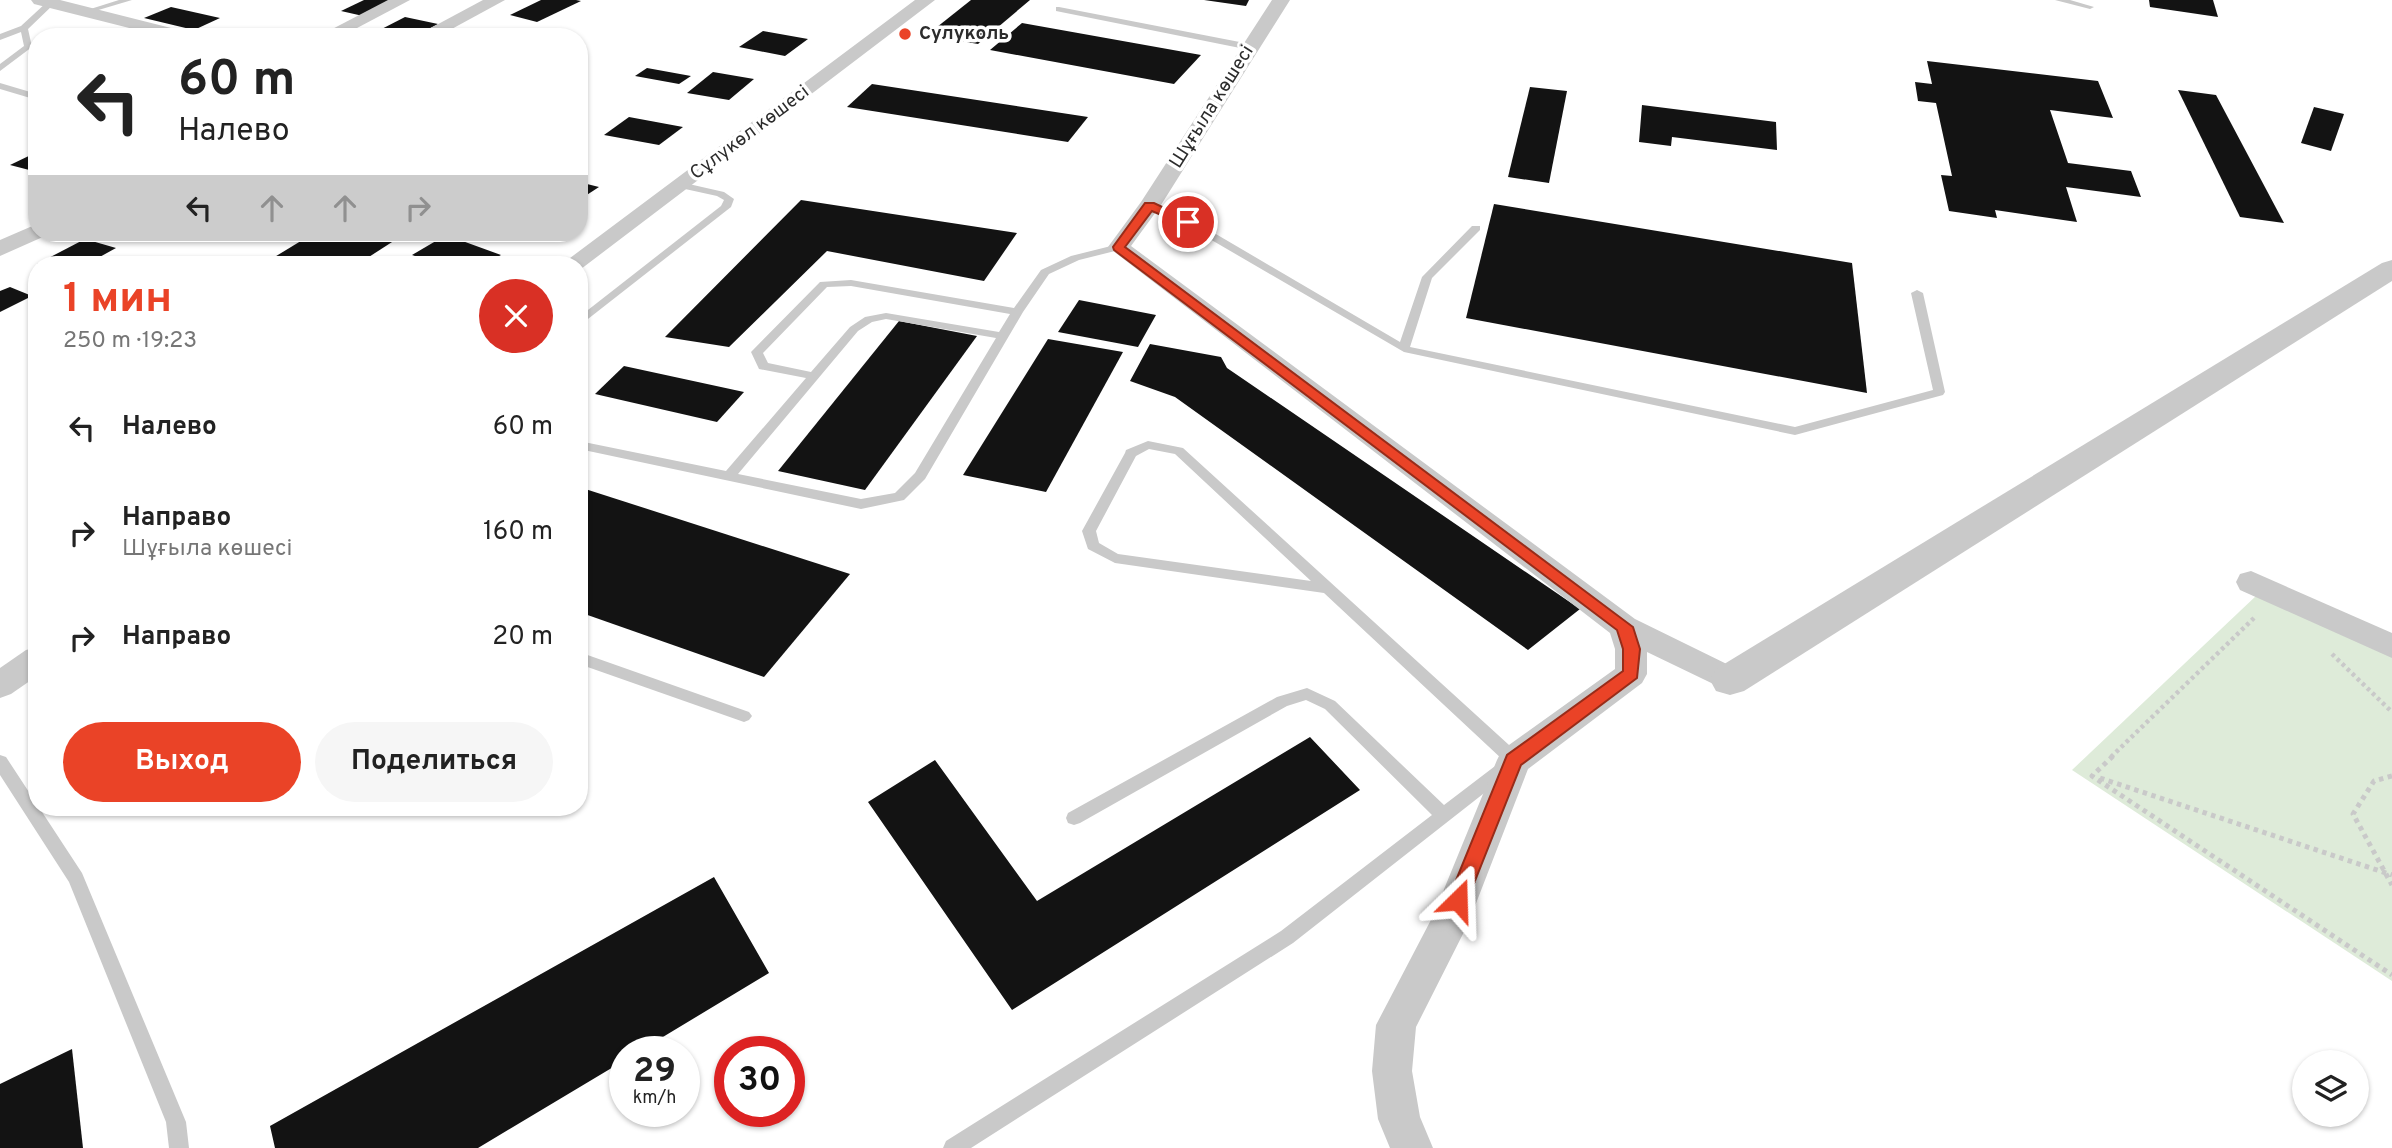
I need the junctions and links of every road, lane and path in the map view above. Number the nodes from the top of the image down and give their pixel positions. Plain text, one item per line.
1 (128, 0) edge
2 (401, 0) edge
3 (496, 0) edge
4 (926, 0) edge
5 (1281, 0) edge
6 (2059, 0) edge
7 (2087, 0) edge
8 (45, 2) edge
9 (1059, 9) dead end
10 (85, 12) junction
11 (24, 28) junction
12 (151, 28) edge
13 (344, 28) edge
14 (441, 28) edge
15 (0, 37) edge
16 (1250, 47) junction
17 (0, 68) edge
18 (0, 86) edge
19 (28, 94) edge
20 (680, 185) junction
21 (1150, 205) junction
22 (1476, 228) dead end
23 (28, 235) edge
24 (1119, 247) junction
25 (0, 249) edge
26 (584, 256) edge
27 (2392, 269) edge
28 (1917, 293) dead end
29 (1017, 312) junction
30 (588, 316) edge
31 (1003, 336) junction
32 (1404, 349) junction
33 (814, 376) junction
34 (588, 447) edge
35 (729, 476) junction
36 (2251, 582) dead end
37 (1327, 588) junction
38 (2257, 614) dead end
39 (1624, 627) junction
40 (2323, 645) dead end
41 (2392, 646) edge
42 (588, 661) edge
43 (28, 665) edge
44 (1730, 680) joint
45 (0, 685) edge
46 (2392, 712) edge
47 (744, 716) dead end
48 (1514, 760) junction
49 (0, 762) edge
50 (2092, 776) junction
51 (2392, 776) edge
52 (28, 805) edge
53 (1443, 815) junction
54 (35, 816) edge
55 (1074, 818) dead end
56 (2383, 872) junction
57 (2392, 875) edge
58 (2392, 885) edge
59 (2392, 975) edge
60 (179, 1148) edge
61 (953, 1148) edge
62 (1412, 1148) edge

1 - 10 lane
2 - 13 street
3 - 14 street
4 - 20 street, Сұлукөл көшесі
5 - 16 street, Шұғыла көшесі
6 - 7 lane
8 - 10 street
8 - 11 lane
9 - 16 lane
10 - 12 street
11 - 15 lane
11 - 17 lane
16 - 21 street, Шұғыла көшесі
18 - 19 lane
20 - 26 street, Сұлукөл көшесі
20 - 30 lane
21 - 24 street, Шұғыла көшесі
21 - 32 lane
22 - 32 lane
23 - 25 street
24 - 29 lane
24 - 39 street
27 - 44 street
28 - 32 lane
29 - 31 lane
29 - 33 lane
31 - 33 lane
31 - 35 lane
33 - 35 lane
34 - 35 lane
36 - 41 street
37 - 37 lane
37 - 48 lane
38 - 50 path
39 - 44 street
39 - 48 street
40 - 46 path
42 - 47 lane
43 - 45 street
48 - 53 lane
48 - 62 street
49 - 52 lane
50 - 56 path
50 - 59 path
51 - 56 path
53 - 55 lane
53 - 61 lane
54 - 60 lane
56 - 57 path
56 - 58 path

